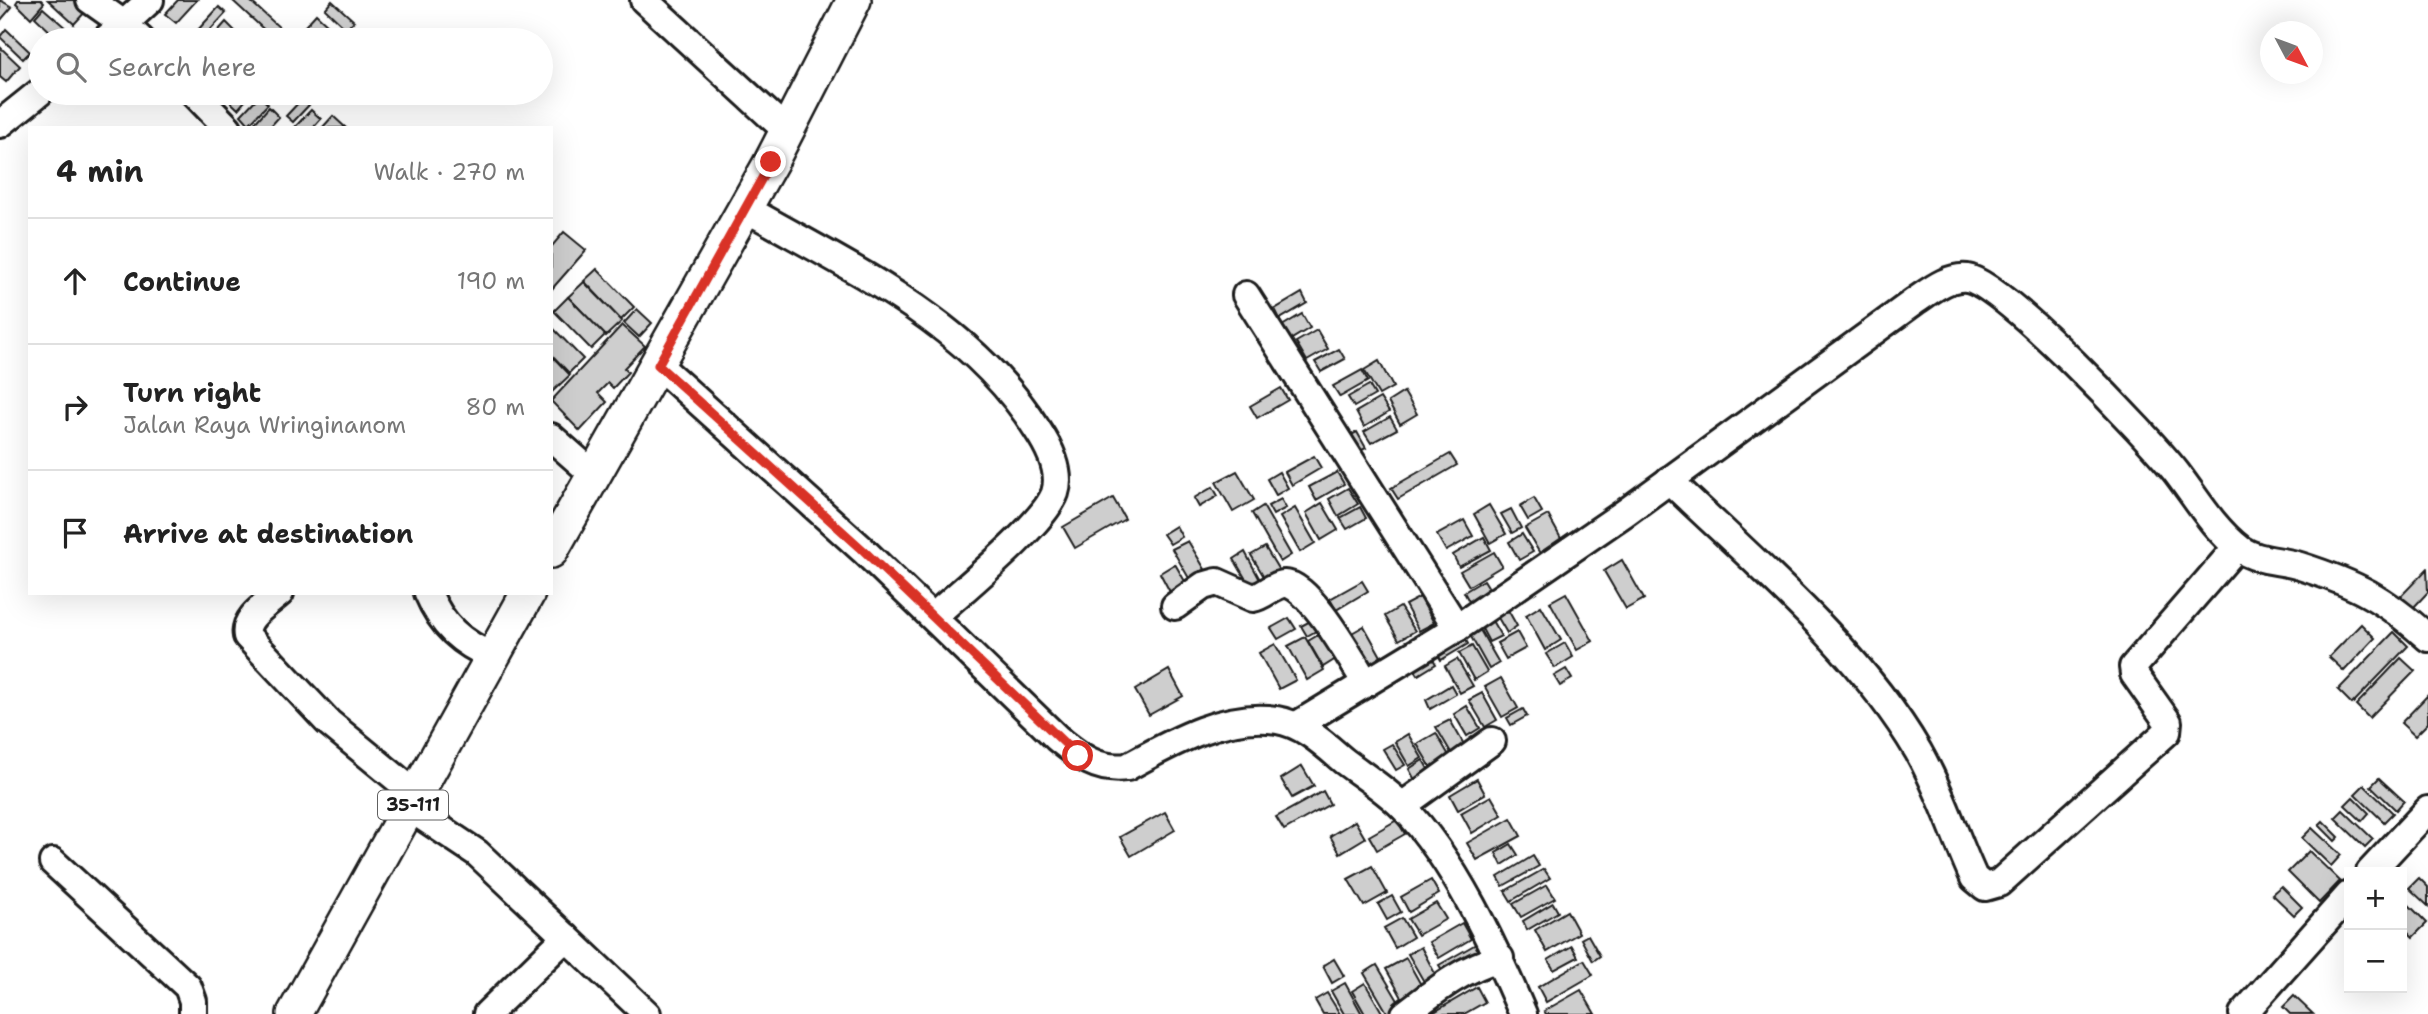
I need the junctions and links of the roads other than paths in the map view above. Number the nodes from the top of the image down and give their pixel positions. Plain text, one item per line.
1 (90, 0) edge
2 (150, 0) edge
3 (854, 0) edge
4 (654, 4) edge
5 (116, 28) edge
6 (128, 28) edge
7 (28, 102) edge
8 (206, 105) edge
9 (0, 124) edge
10 (226, 126) edge
11 (787, 131) junction
12 (745, 208) junction
13 (1246, 295) dead end
14 (658, 365) junction
15 (553, 439) edge
16 (593, 474) junction
17 (1669, 480) junction
18 (553, 547) edge
19 (2237, 547) junction
20 (278, 595) edge
21 (429, 595) edge
22 (527, 595) edge
23 (1175, 606) dead end
24 (933, 617) junction
25 (1457, 628) junction
26 (2428, 638) edge
27 (494, 657) junction
28 (1366, 683) junction
29 (1297, 725) junction
30 (1492, 741) dead end
31 (414, 802) junction
32 (1402, 806) junction
33 (2428, 810) edge
34 (53, 862) dead end
35 (2375, 867) edge
36 (2344, 901) edge
37 (566, 937) junction
38 (1500, 958) junction
39 (193, 1014) edge
40 (294, 1014) edge
41 (487, 1014) edge
42 (647, 1014) edge
43 (1405, 1014) edge
44 (1523, 1014) edge
45 (2243, 1014) edge

1 - 5 street
2 - 6 street
3 - 11 main road
4 - 11 street
7 - 9 street
8 - 10 street
11 - 12 main road
12 - 14 main road
12 - 24 street
13 - 25 street
14 - 16 main road
14 - 24 street
15 - 16 street
16 - 18 main road
17 - 19 street
17 - 19 street
17 - 25 street
19 - 26 street
20 - 31 street
21 - 27 street
22 - 27 main road, 35-111
23 - 28 street
24 - 29 street
25 - 28 street
27 - 31 main road, 35-111
28 - 29 street
29 - 32 street
30 - 32 street
31 - 37 street
31 - 40 main road, 35-111
32 - 38 street
33 - 35 street
34 - 39 street
36 - 45 street
37 - 41 street
37 - 42 street
38 - 43 street
38 - 44 street

